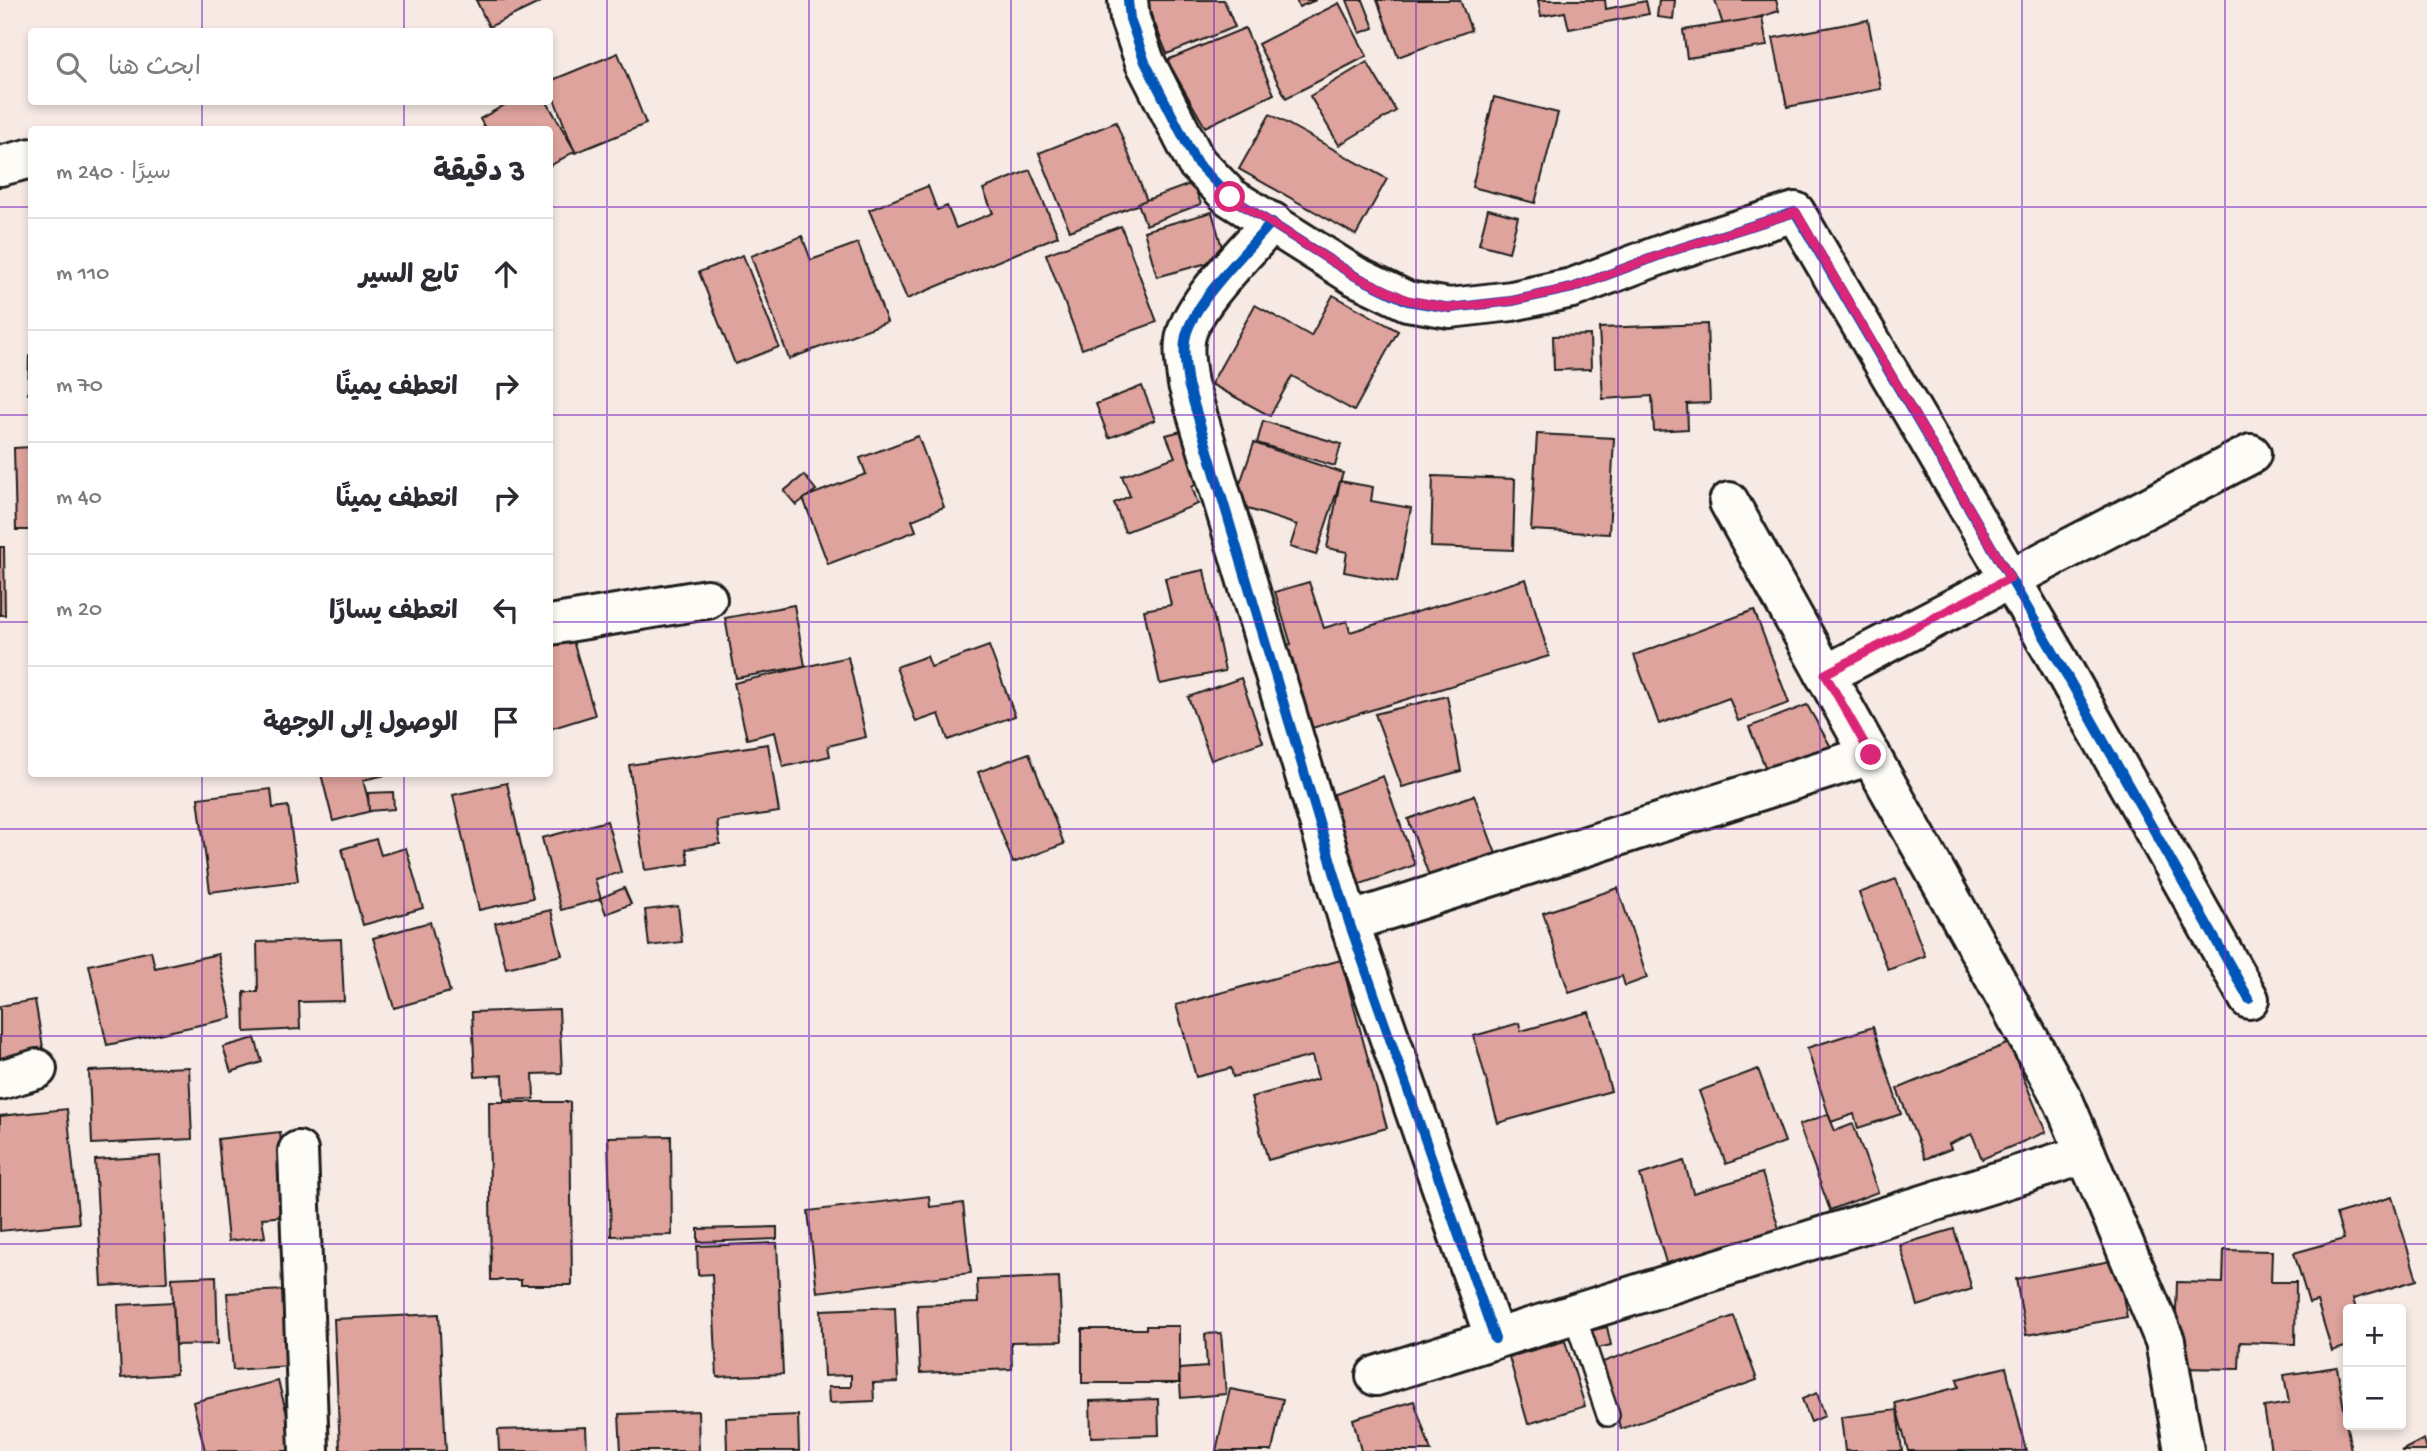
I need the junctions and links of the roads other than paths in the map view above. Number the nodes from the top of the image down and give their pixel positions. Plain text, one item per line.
1 (1128, 0) edge
2 (28, 159) edge
3 (0, 166) edge
4 (1272, 222) junction
5 (2251, 454) dead end
6 (1729, 502) dead end
7 (2010, 578) junction
8 (708, 599) dead end
9 (553, 625) edge
10 (1825, 674) junction
11 (1871, 755) junction
12 (1349, 922) junction
13 (2249, 999) dead end
14 (37, 1069) dead end
15 (0, 1080) edge
16 (298, 1151) dead end
17 (2086, 1154) junction
18 (1574, 1314) junction
19 (1495, 1339) junction
20 (1376, 1376) dead end
21 (1608, 1415) dead end
22 (309, 1451) edge
23 (2184, 1451) edge

1 - 4 street
2 - 3 street
4 - 7 street
4 - 12 street
5 - 7 street
6 - 10 street
7 - 10 street
7 - 13 street
8 - 9 street
10 - 11 street
11 - 12 street
11 - 17 street
12 - 19 street
14 - 15 street
16 - 22 street
17 - 18 street
17 - 23 street
18 - 19 street
18 - 21 lane
19 - 20 street

